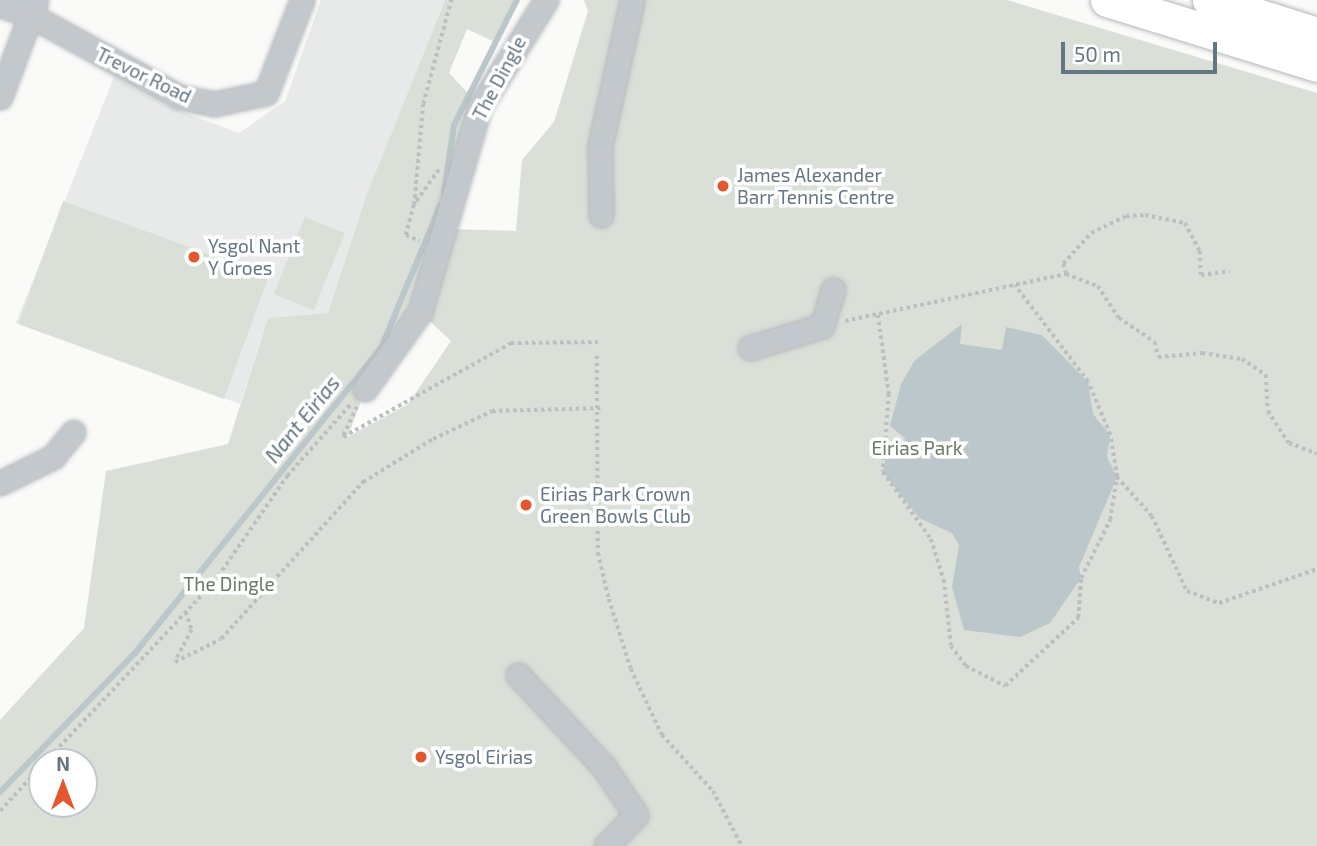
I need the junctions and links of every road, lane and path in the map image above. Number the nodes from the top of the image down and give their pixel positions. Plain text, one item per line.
1 (302, 0) edge
2 (451, 0) edge
3 (546, 0) edge
4 (632, 0) edge
5 (1107, 0) edge
6 (0, 5) edge
7 (33, 8) edge
8 (1210, 16) edge
9 (1317, 34) edge
10 (1317, 65) edge
11 (1317, 71) edge
12 (0, 97) edge
13 (436, 170) dead end
14 (414, 205) junction
15 (601, 215) dead end
16 (440, 248) junction
17 (1230, 271) dead end
18 (1066, 274) junction
19 (1015, 286) junction
20 (833, 290) dead end
21 (878, 314) junction
22 (822, 326) junction
23 (598, 342) dead end
24 (750, 348) dead end
25 (597, 356) dead end
26 (365, 389) junction
27 (601, 408) junction
28 (72, 432) dead end
29 (1317, 454) edge
30 (1117, 477) junction
31 (0, 483) edge
32 (1317, 569) edge
33 (186, 612) junction
34 (518, 675) dead end
35 (58, 748) edge
36 (28, 780) edge
37 (0, 811) edge
38 (606, 846) edge
39 (741, 846) edge

1 - 7 street, Trevor Road
2 - 14 path
3 - 16 street, The Dingle
4 - 15 street
5 - 8 highway
6 - 7 street
7 - 12 street
8 - 9 highway
8 - 10 highway
8 - 11 highway
13 - 14 path
14 - 16 path
16 - 26 street, The Dingle
17 - 18 path
18 - 19 path
18 - 29 path
19 - 21 path
19 - 30 path
20 - 22 street
21 - 22 path
21 - 30 path
22 - 24 street
23 - 26 path
25 - 27 path
26 - 33 path
27 - 33 path
27 - 39 path
28 - 31 street
30 - 32 path
33 - 35 path
34 - 38 street
36 - 37 path

